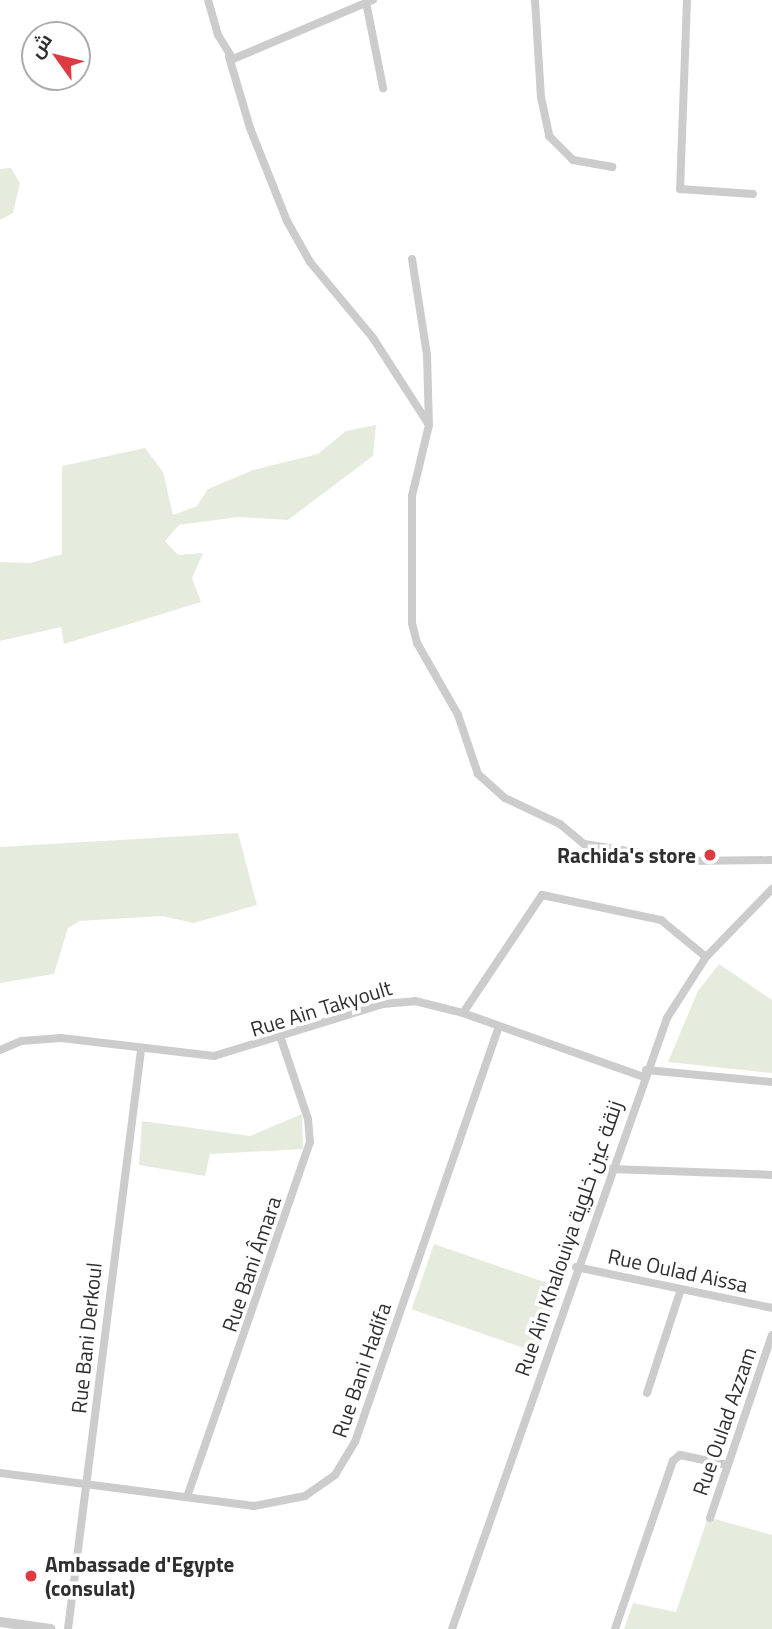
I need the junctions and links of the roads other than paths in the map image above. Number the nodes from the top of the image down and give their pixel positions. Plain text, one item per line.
1 (208, 0) edge
2 (535, 0) edge
3 (687, 0) edge
4 (370, 1) edge
5 (229, 57) junction
6 (383, 88) dead end
7 (612, 167) dead end
8 (753, 194) dead end
9 (412, 259) dead end
10 (429, 425) junction
11 (772, 860) edge
12 (772, 889) edge
13 (706, 957) junction
14 (463, 1013) junction
15 (499, 1026) junction
16 (281, 1039) junction
17 (0, 1050) edge
18 (141, 1050) junction
19 (645, 1074) junction
20 (772, 1082) edge
21 (611, 1169) junction
22 (772, 1175) edge
23 (576, 1267) junction
24 (681, 1289) junction
25 (772, 1308) edge
26 (772, 1335) edge
27 (647, 1393) dead end
28 (728, 1465) junction
29 (0, 1473) edge
30 (88, 1484) junction
31 (187, 1497) junction
32 (710, 1518) dead end
33 (0, 1622) edge
34 (51, 1629) edge
35 (68, 1629) edge
36 (452, 1629) edge
37 (615, 1629) edge

1 - 5 street
2 - 7 street
3 - 8 street
4 - 5 street
4 - 6 street
5 - 10 street
9 - 10 street
10 - 11 street
12 - 13 street, Rue Ain Khalouiya زنقة عين خلوية
13 - 14 street
13 - 19 street, Rue Ain Khalouiya زنقة عين خلوية
14 - 15 street, Rue Ain Takyoult
14 - 16 street, Rue Ain Takyoult
15 - 19 street, Rue Ain Takyoult
15 - 31 street, Rue Bani Hadifa
16 - 18 street, Rue Ain Takyoult
16 - 31 street, Rue Bani Âmara
17 - 18 street, Rue Ain Takyoult
18 - 30 street, Rue Bani Derkoul
19 - 20 street, Rue Ain Takyoult
19 - 21 street, Rue Ain Khalouiya زنقة عين خلوية
21 - 22 street
21 - 23 street, Rue Ain Khalouiya زنقة عين خلوية
23 - 24 street, Rue Oulad Aissa
23 - 36 street, Rue Ain Khalouiya زنقة عين خلوية
24 - 25 street, Rue Oulad Aissa
24 - 27 street
26 - 28 street, Rue Oulad Azzam
28 - 32 street, Rue Oulad Azzam
28 - 37 street
29 - 30 street, Rue Bani Hadifa
30 - 31 street, Rue Bani Hadifa
30 - 35 street, Rue Bani Derkoul
33 - 34 street

